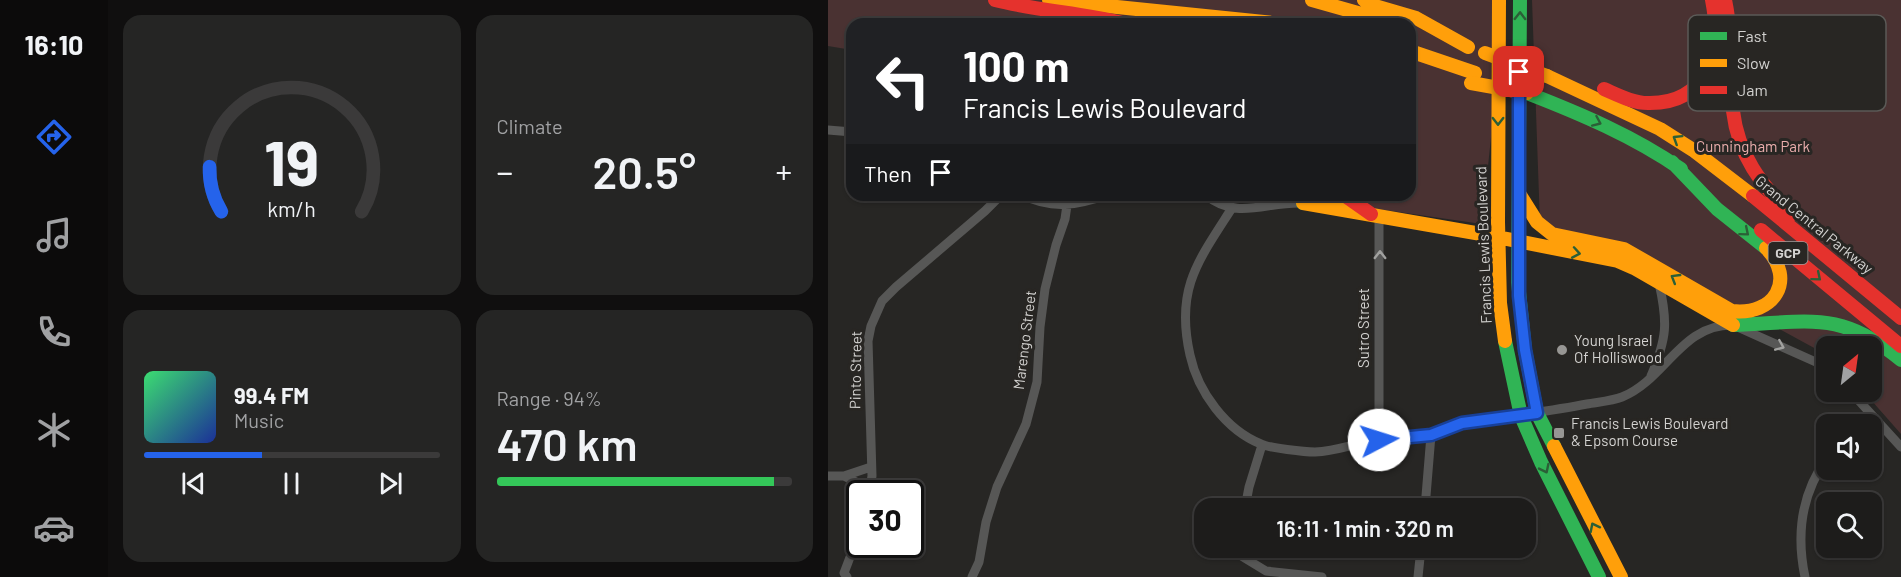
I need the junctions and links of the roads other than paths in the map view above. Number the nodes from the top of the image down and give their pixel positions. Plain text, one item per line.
1 (995, 0) edge
2 (1050, 0) edge
3 (1312, 0) edge
4 (1364, 0) edge
5 (1499, 0) edge
6 (1520, 0) edge
7 (1712, 0) edge
8 (1725, 0) edge
9 (1714, 15) edge
10 (1728, 15) edge
11 (1100, 18) edge
12 (1224, 18) edge
13 (1376, 18) edge
14 (1416, 30) edge
15 (1468, 47) junction
16 (1416, 54) edge
17 (1416, 64) edge
18 (1547, 76) junction
19 (1473, 78) junction
20 (1688, 91) edge
21 (1734, 111) edge
22 (828, 130) edge
23 (846, 132) edge
24 (1672, 162) junction
25 (1520, 195) junction
26 (995, 201) edge
27 (1038, 201) edge
28 (1089, 201) edge
29 (1214, 201) edge
30 (1290, 201) edge
31 (1312, 201) edge
32 (1353, 201) edge
33 (1067, 206) junction
34 (1232, 208) junction
35 (1375, 215) junction
36 (1498, 238) junction
37 (1519, 243) junction
38 (1659, 282) junction
39 (1871, 293) junction
40 (1901, 318) edge
41 (1733, 325) junction
42 (1901, 346) edge
43 (1901, 360) edge
44 (1816, 362) edge
45 (1649, 380) junction
46 (1860, 402) edge
47 (1537, 413) junction
48 (1871, 414) edge
49 (1521, 416) junction
50 (1882, 426) edge
51 (1431, 435) junction
52 (1379, 440) junction
53 (1262, 445) junction
54 (1901, 447) edge
55 (871, 467) junction
56 (1816, 473) edge
57 (828, 476) edge
58 (844, 476) junction
59 (851, 480) edge
60 (870, 480) edge
61 (1247, 498) edge
62 (1426, 498) edge
63 (850, 558) edge
64 (1245, 558) edge
65 (1420, 558) edge
66 (847, 577) edge
67 (972, 577) edge
68 (1322, 577) edge
69 (1418, 577) edge
70 (1599, 577) edge
71 (1621, 577) edge
72 (1805, 577) edge

1 - 11 main road
2 - 12 main road
3 - 13 main road
4 - 15 main road
5 -> 36 main road, Francis Lewis Boulevard
25 -> 6 main road
7 - 9 main road
8 - 10 main road
14 - 15 main road, Grand Central Parkway / GCP
15 - 18 main road, Grand Central Parkway / GCP, bridge
16 - 19 main road, GCP
17 - 19 main road
18 - 20 main road
39 -> 18 main road, Grand Central Parkway / GCP
19 -> 24 main road, GCP, bridge
21 - 39 main road
22 - 23 street
24 -> 25 main road
24 -> 42 main road, GCP
25 - 37 main road
26 - 55 street, Pinto Street
27 - 33 street
28 - 33 street
29 - 34 street
30 - 34 street
31 - 35 main road
32 - 35 main road
33 - 67 street, Marengo Street
34 - 53 street
35 - 36 main road
52 -> 35 street, Sutro Street
36 - 37 main road
36 - 49 main road, Francis Lewis Boulevard
37 -> 38 main road
37 - 47 main road
38 - 41 main road
38 - 45 street
39 - 40 main road, Grand Central Parkway / GCP
41 - 43 main road
41 -> 44 street
41 - 45 street
45 - 47 street
46 - 48 street
47 - 49 street
71 -> 47 main road
49 - 51 street
49 -> 70 main road, Francis Lewis Boulevard
50 - 54 street
51 - 52 street
51 - 62 street
52 - 53 street
53 - 61 street
55 - 58 street
55 - 60 street, Pinto Street
56 - 72 street
57 - 58 street
58 - 59 street
63 - 66 street
64 - 68 street
65 - 69 street

